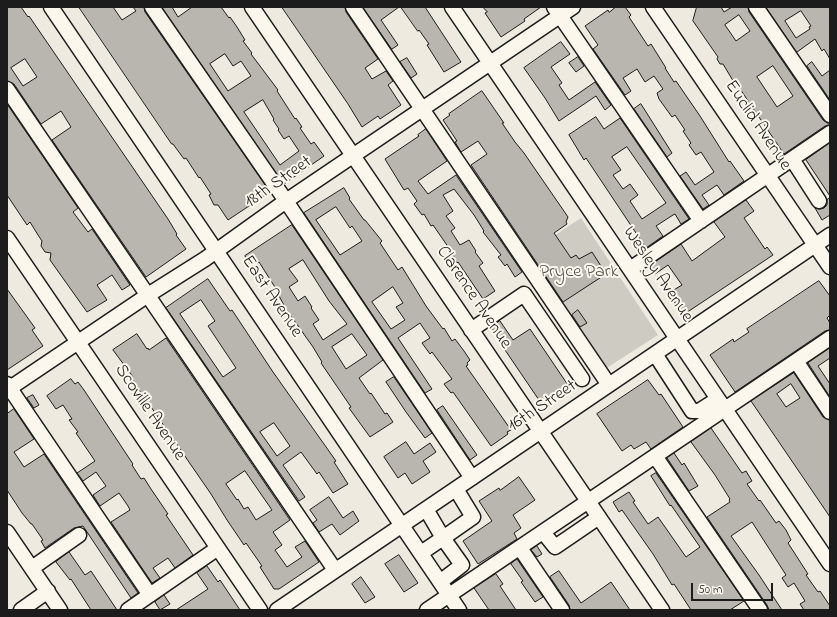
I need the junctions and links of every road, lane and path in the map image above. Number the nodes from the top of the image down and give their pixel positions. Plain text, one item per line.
1 (51, 7) edge
2 (152, 7) edge
3 (252, 7) edge
4 (353, 7) edge
5 (452, 7) edge
6 (573, 7) edge
7 (653, 7) edge
8 (756, 7) edge
9 (557, 11) edge
10 (490, 63) junction
11 (7, 89) edge
12 (423, 109) junction
13 (830, 115) edge
14 (830, 134) edge
15 (353, 156) junction
16 (792, 159) junction
17 (768, 176) junction
18 (286, 201) junction
19 (819, 201) dead end
20 (701, 221) junction
21 (830, 235) edge
22 (7, 238) edge
23 (815, 246) junction
24 (216, 251) junction
25 (830, 267) edge
26 (630, 269) junction
27 (540, 283) junction
28 (524, 294) junction
29 (148, 295) junction
30 (471, 330) junction
31 (830, 338) edge
32 (677, 339) junction
33 (78, 342) junction
34 (655, 354) junction
35 (796, 361) junction
36 (582, 379) dead end
37 (609, 385) junction
38 (8, 388) edge
39 (721, 404) junction
40 (830, 412) edge
41 (541, 431) junction
42 (655, 456) junction
43 (472, 478) junction
44 (456, 489) junction
45 (588, 501) junction
46 (426, 509) junction
47 (599, 517) junction
48 (402, 526) junction
49 (7, 532) edge
50 (543, 532) junction
51 (79, 535) dead end
52 (443, 538) junction
53 (218, 548) junction
54 (520, 548) junction
55 (421, 553) junction
56 (830, 564) edge
57 (32, 568) junction
58 (336, 570) junction
59 (440, 582) junction
60 (48, 591) junction
61 (150, 595) junction
62 (449, 595) junction
63 (21, 610) edge
64 (60, 610) edge
65 (128, 610) edge
66 (260, 610) edge
67 (277, 610) edge
68 (427, 610) edge
69 (459, 610) edge
70 (562, 610) edge
71 (662, 610) edge
72 (760, 610) edge

1 - 24 street, East Avenue
2 - 18 street
3 - 15 street, Clarence Avenue
4 - 12 street
5 - 10 street, Wesley Avenue
6 - 9 street, 18th Street
7 - 17 street, Euclid Avenue
8 - 13 street
9 - 10 street, 18th Street
9 - 20 street
10 - 12 street, 18th Street
10 - 26 street, Wesley Avenue
11 - 29 street
12 - 15 street, 18th Street
12 - 27 street
14 - 16 street
15 - 18 street, 18th Street
15 - 30 street, Clarence Avenue
16 - 17 street
16 - 19 street
17 - 20 street
17 - 23 street, Euclid Avenue
18 - 24 street, 18th Street
18 - 43 street
20 - 26 street
21 - 23 street, 16th Street
22 - 33 street, Scoville Avenue
23 - 25 street, Euclid Avenue
23 - 32 street, 16th Street
24 - 29 street, 18th Street
24 - 48 street, East Avenue
26 - 32 street, Wesley Avenue
27 - 28 street
27 - 37 street
28 - 30 street
28 - 36 street
29 - 33 street, 18th Street
29 - 58 street
30 - 41 street, Clarence Avenue
31 - 35 street
32 - 34 street, 16th Street
32 - 39 street, Wesley Avenue
33 - 38 street, 18th Street
33 - 53 street, Scoville Avenue
34 - 37 street, 16th Street
34 - 39 street
35 - 39 street
35 - 40 street
37 - 41 street, 16th Street
38 - 61 street
39 - 42 street
39 - 56 street, Wesley Avenue
41 - 43 street, 16th Street
41 - 45 street, Clarence Avenue
42 - 45 street
42 - 72 street
43 - 44 street, 16th Street
44 - 46 street, 16th Street
44 - 52 street
45 - 47 street, Clarence Avenue
45 - 50 street
46 - 48 street, 16th Street
46 - 52 street
47 - 50 street
47 - 71 street, Clarence Avenue
48 - 55 street, East Avenue
48 - 58 street, 16th Street
49 - 57 street
50 - 54 street
51 - 57 street
52 - 55 street
52 - 59 street
53 - 61 street
53 - 66 street, Scoville Avenue
54 - 62 street
54 - 70 street
55 - 59 street, East Avenue
57 - 60 street
58 - 67 street, 16th Street
59 - 62 street, East Avenue
60 - 63 street
60 - 64 street
61 - 65 street
62 - 68 street
62 - 69 street, East Avenue

